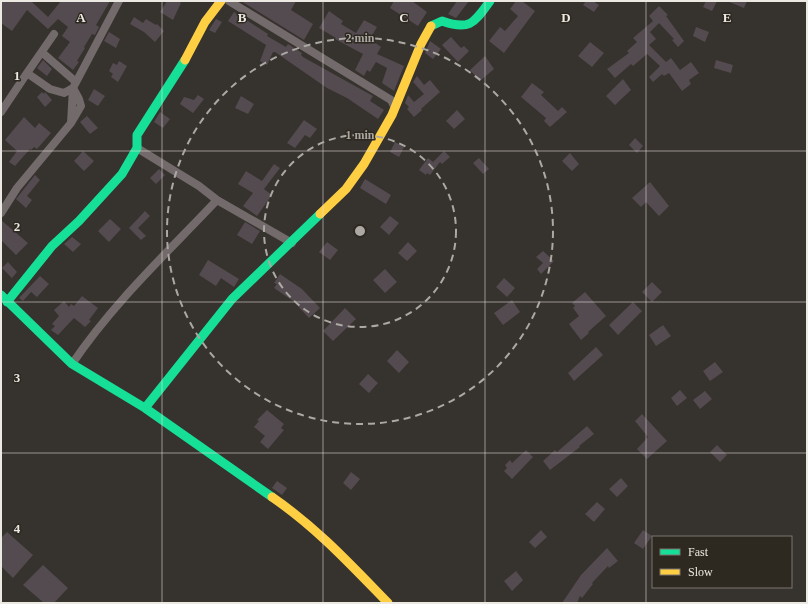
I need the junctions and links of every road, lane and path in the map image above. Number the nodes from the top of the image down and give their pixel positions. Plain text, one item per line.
1 (119, 1) edge
2 (221, 1) edge
3 (228, 1) edge
4 (490, 1) edge
5 (54, 34) dead end
6 (45, 55) dead end
7 (27, 72) junction
8 (74, 85) junction
9 (394, 106) junction
10 (1, 112) edge
11 (137, 148) junction
12 (217, 200) junction
13 (1, 214) edge
14 (292, 243) junction
15 (4, 298) edge
16 (72, 364) junction
17 (146, 408) junction
18 (388, 603) edge

1 - 8 street
2 - 11 street
3 - 9 street
4 - 9 street
5 - 7 street
6 - 8 street
7 - 8 street
7 - 10 street
8 - 13 street
9 - 14 street
11 - 12 street
11 - 15 street
12 - 14 street
12 - 16 street
14 - 17 street
15 - 16 street
16 - 17 street
17 - 18 street

